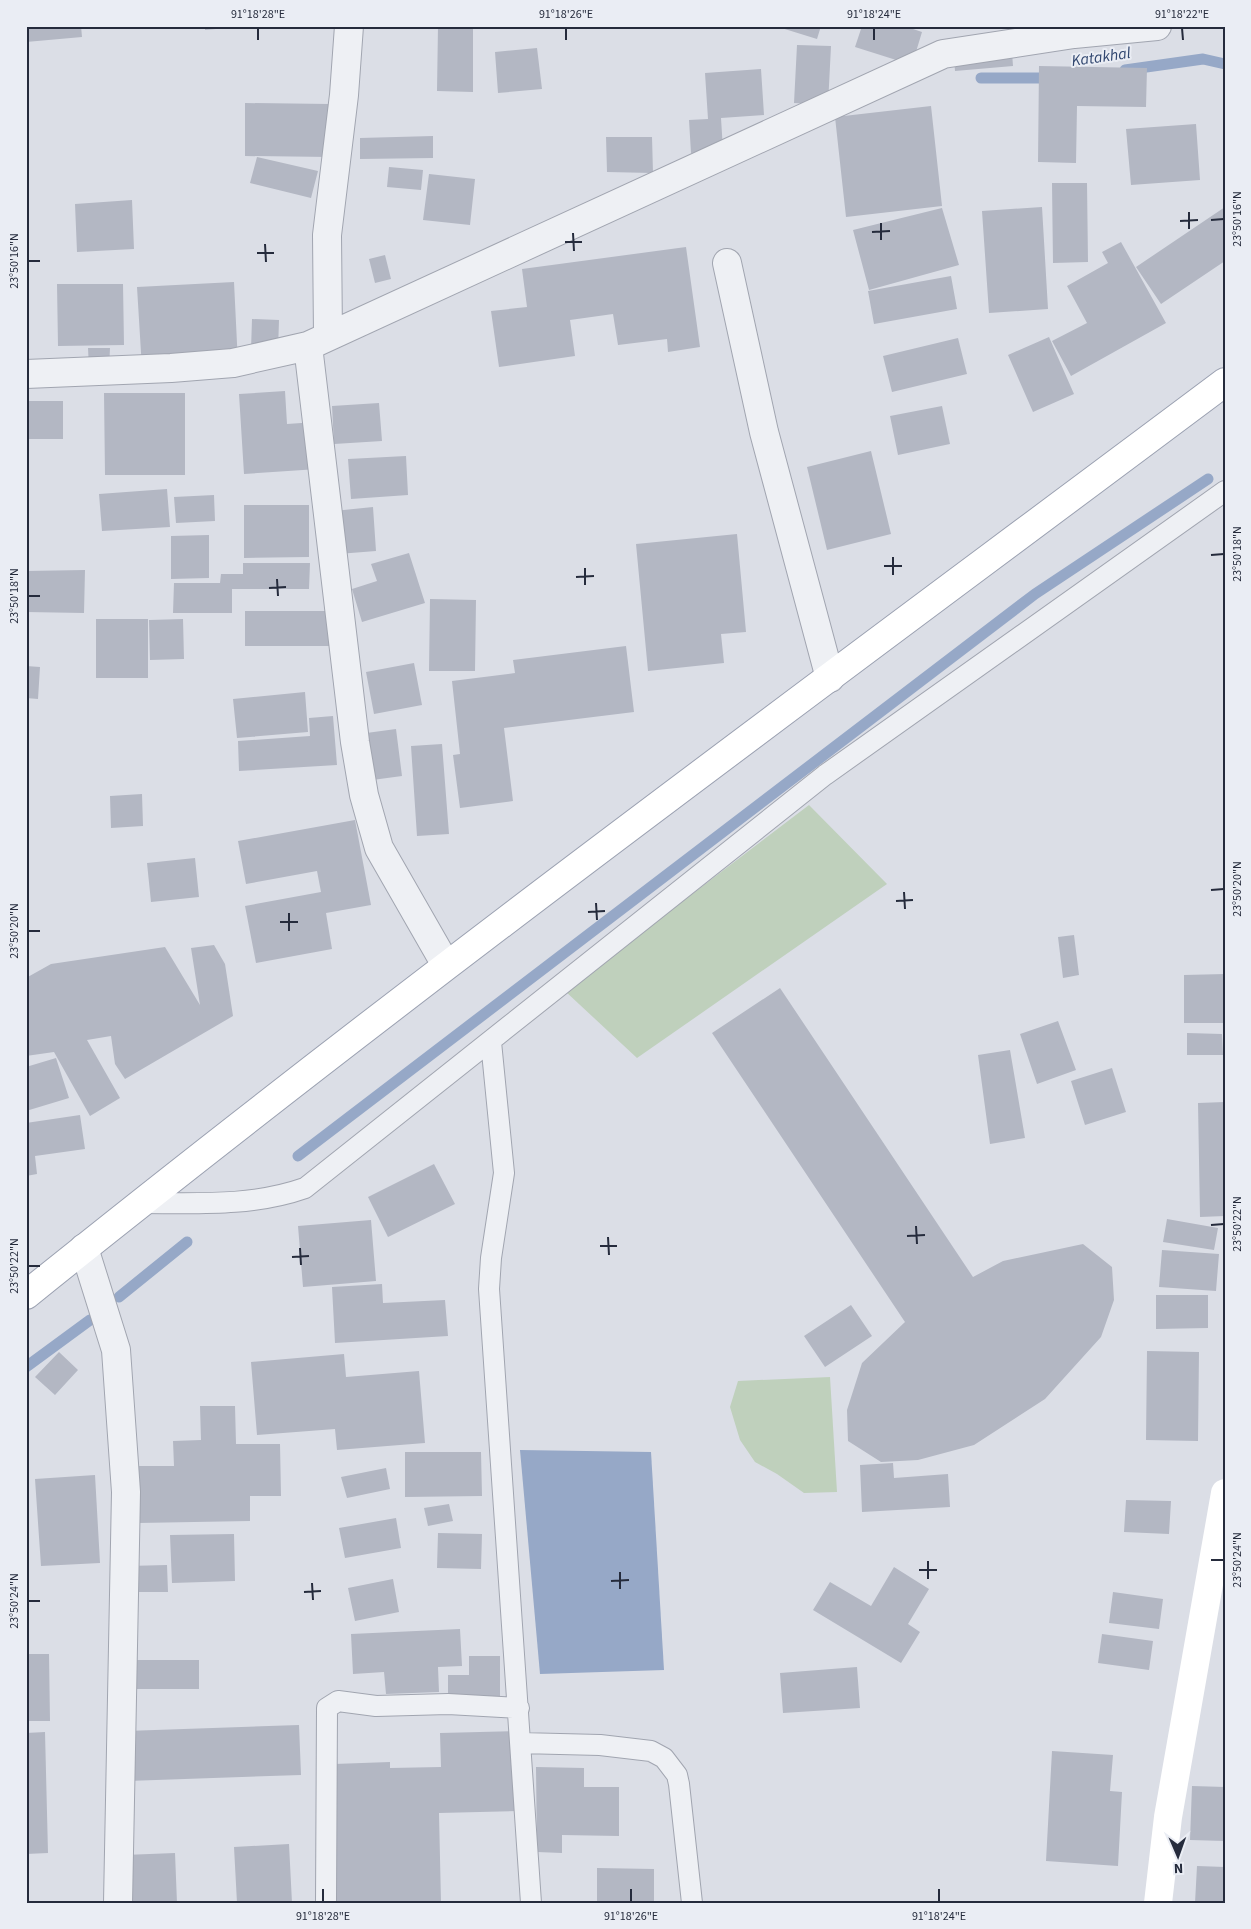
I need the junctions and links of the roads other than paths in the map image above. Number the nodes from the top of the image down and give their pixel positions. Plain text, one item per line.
1 (349, 26) edge
2 (1156, 26) edge
3 (727, 264) dead end
4 (318, 340) junction
5 (26, 374) edge
6 (1225, 382) edge
7 (1225, 491) edge
8 (830, 678) junction
9 (446, 965) junction
10 (490, 1042) junction
11 (138, 1203) junction
12 (84, 1248) junction
13 (26, 1294) edge
14 (1225, 1493) edge
15 (519, 1708) junction
16 (520, 1743) junction
17 (1164, 1902) edge
18 (118, 1903) edge
19 (326, 1903) edge
20 (531, 1903) edge
21 (692, 1903) edge

1 - 4 street
2 - 4 street
3 - 8 street
4 - 5 street
4 - 9 street
6 - 8 main road
7 - 10 lane
8 - 9 main road
9 - 11 main road
10 - 11 lane
10 - 15 lane
11 - 12 main road
12 - 13 main road
12 - 18 street
14 - 17 main road
15 - 16 lane
15 - 19 lane
16 - 20 lane
16 - 21 lane

